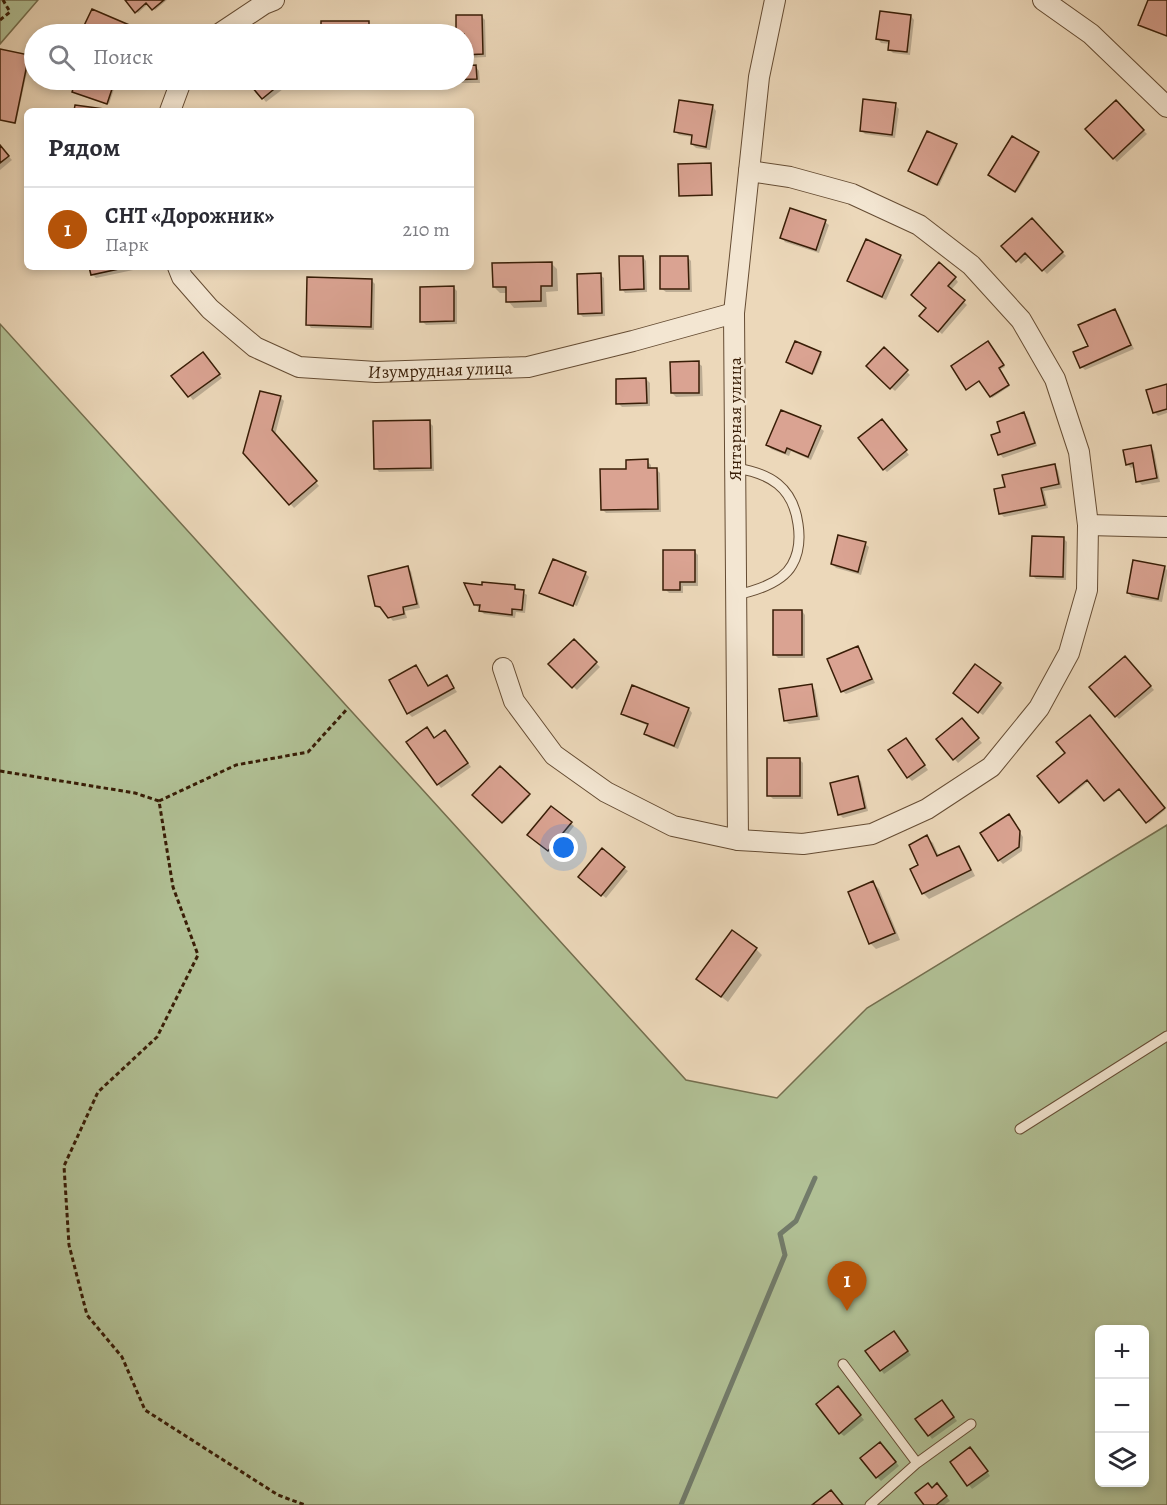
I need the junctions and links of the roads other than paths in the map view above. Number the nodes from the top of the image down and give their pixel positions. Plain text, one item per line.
1 (274, 0) edge
2 (775, 0) edge
3 (1043, 0) edge
4 (234, 24) edge
5 (178, 90) edge
6 (1167, 107) edge
7 (172, 108) edge
8 (749, 171) junction
9 (179, 270) edge
10 (734, 313) junction
11 (735, 468) junction
12 (1088, 525) junction
13 (1167, 527) edge
14 (736, 594) junction
15 (503, 668) dead end
16 (738, 840) junction
17 (1167, 1036) edge
18 (1020, 1129) dead end
19 (843, 1364) dead end
20 (970, 1424) dead end
21 (917, 1463) junction
22 (870, 1505) edge

1 - 4 street
2 - 8 street, Янтарная улица
3 - 6 street
5 - 7 street
8 - 10 street, Янтарная улица
8 - 12 street
9 - 10 street, Изумрудная улица
10 - 11 street, Янтарная улица
11 - 14 street, Янтарная улица
11 - 14 lane
12 - 13 street
12 - 16 street
14 - 16 street, Янтарная улица
15 - 16 street
17 - 18 lane
19 - 21 lane
20 - 21 lane
21 - 22 lane

